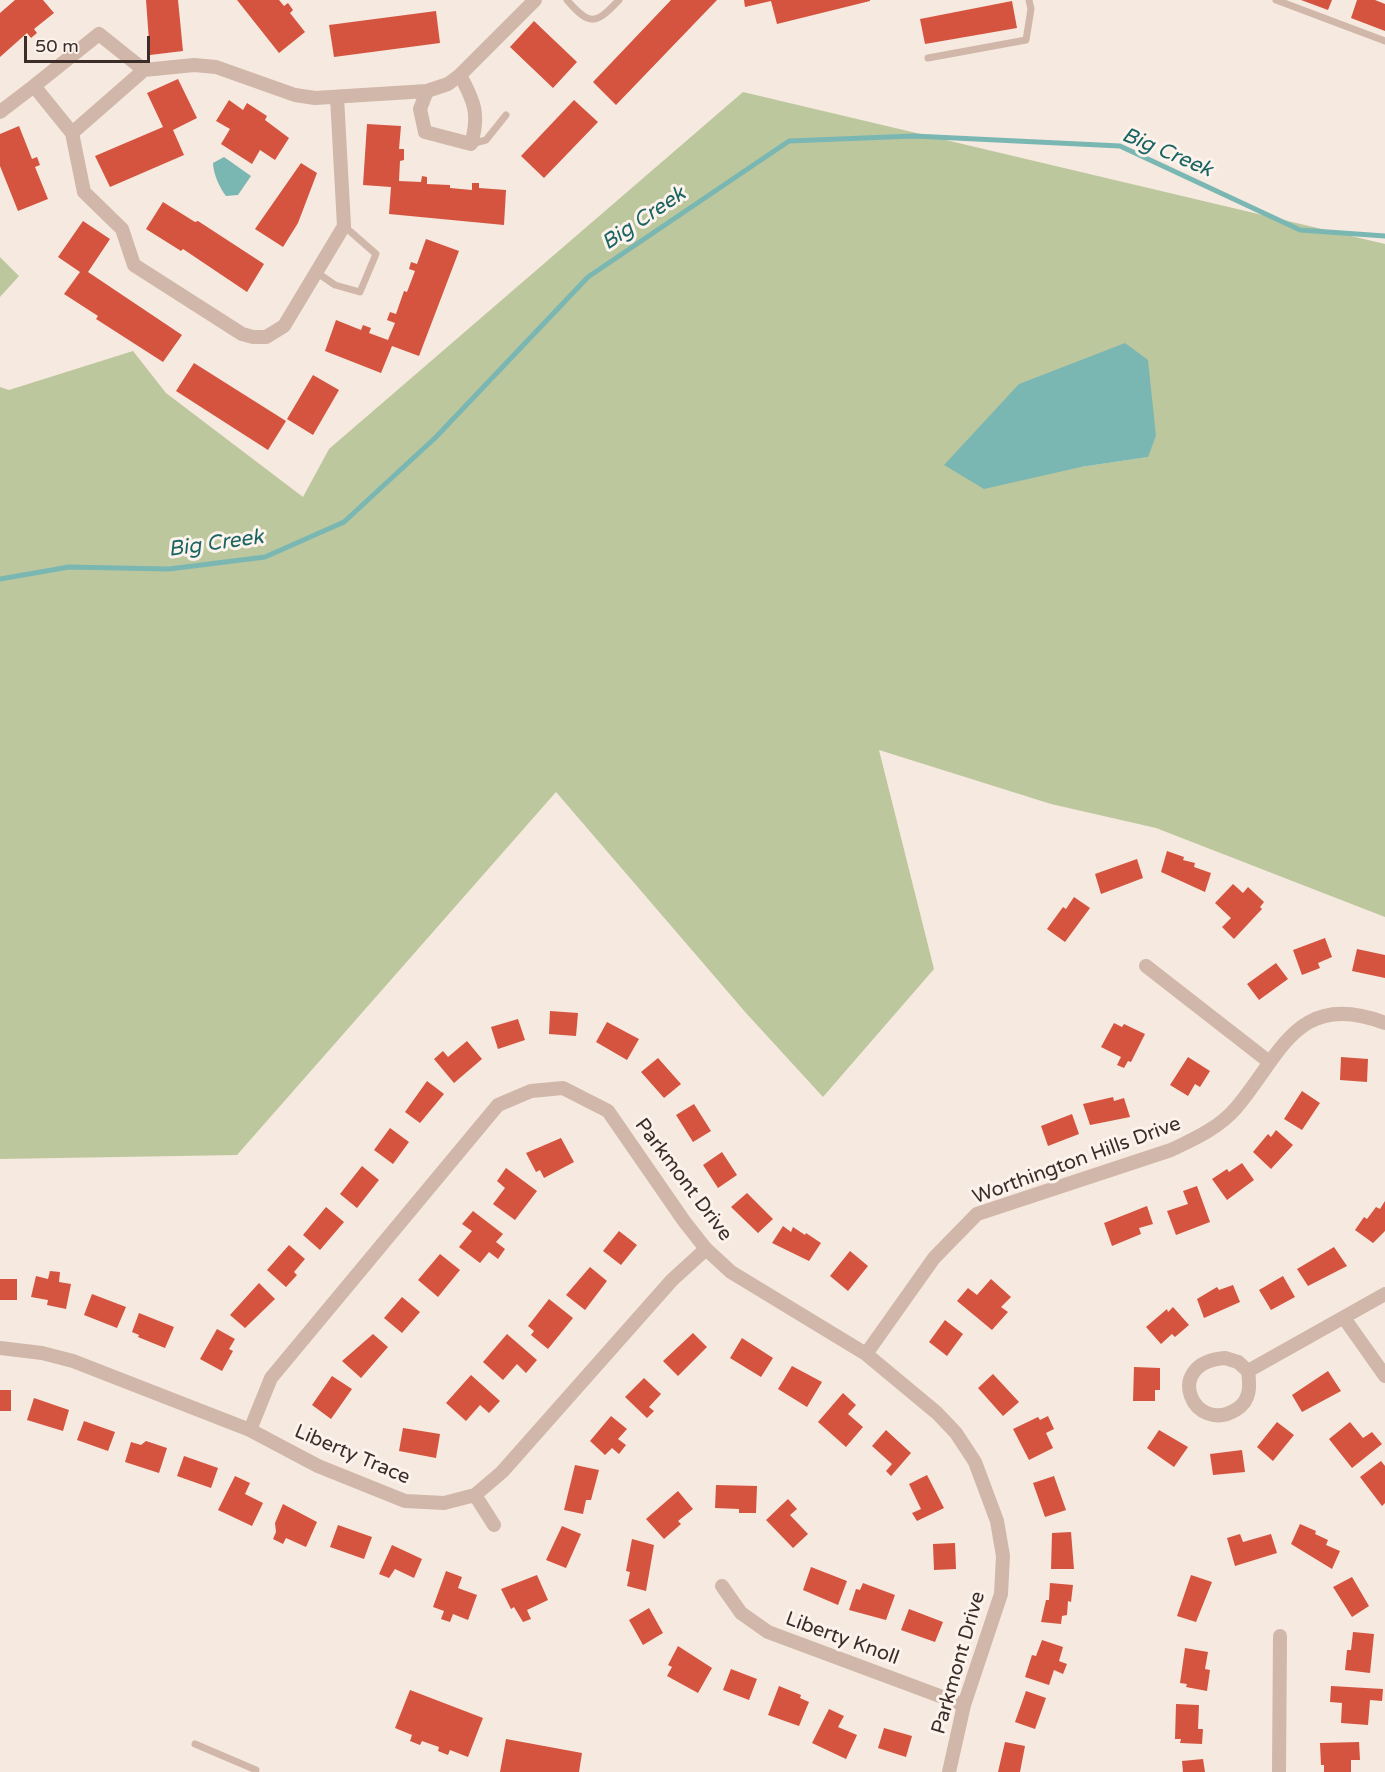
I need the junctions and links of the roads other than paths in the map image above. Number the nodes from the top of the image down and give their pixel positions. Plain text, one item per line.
1 (536, 0) edge
2 (567, 0) edge
3 (619, 0) edge
4 (1029, 0) edge
5 (1276, 0) edge
6 (1385, 41) edge
7 (928, 58) dead end
8 (144, 70) junction
9 (460, 75) junction
10 (34, 86) junction
11 (427, 91) junction
12 (337, 97) junction
13 (0, 112) edge
14 (506, 115) dead end
15 (72, 133) junction
16 (471, 144) junction
17 (344, 226) junction
18 (316, 272) junction
19 (1146, 966) dead end
20 (1385, 1023) edge
21 (1268, 1061) junction
22 (706, 1249) junction
23 (1385, 1294) edge
24 (1344, 1318) junction
25 (0, 1348) edge
26 (866, 1354) junction
27 (1248, 1371) junction
28 (1385, 1376) edge
29 (250, 1430) junction
30 (475, 1495) junction
31 (494, 1525) dead end
32 (722, 1586) dead end
33 (1280, 1636) dead end
34 (964, 1705) junction
35 (195, 1744) dead end
36 (255, 1772) edge
37 (949, 1772) edge
38 (1279, 1772) edge

1 - 9 street
2 - 3 lane
4 - 7 lane
5 - 6 lane
8 - 10 street
8 - 12 street
8 - 15 street
9 - 11 street
9 - 16 street
10 - 13 street
10 - 15 street
11 - 12 street
11 - 16 street
12 - 17 street
14 - 16 lane
15 - 18 street
17 - 18 street
17 - 18 lane
19 - 21 street
20 - 21 street, Worthington Hills Drive
21 - 26 street, Worthington Hills Drive
22 - 26 street, Parkmont Drive
22 - 29 street, Parkmont Drive
22 - 30 street, Liberty Trace
23 - 24 street
24 - 27 street
24 - 28 street
25 - 29 street, Liberty Trace
26 - 34 street, Parkmont Drive
27 - 27 street
29 - 30 street, Liberty Trace
30 - 31 street
32 - 34 street, Liberty Knoll
33 - 38 street
34 - 37 street, Parkmont Drive
35 - 36 lane

